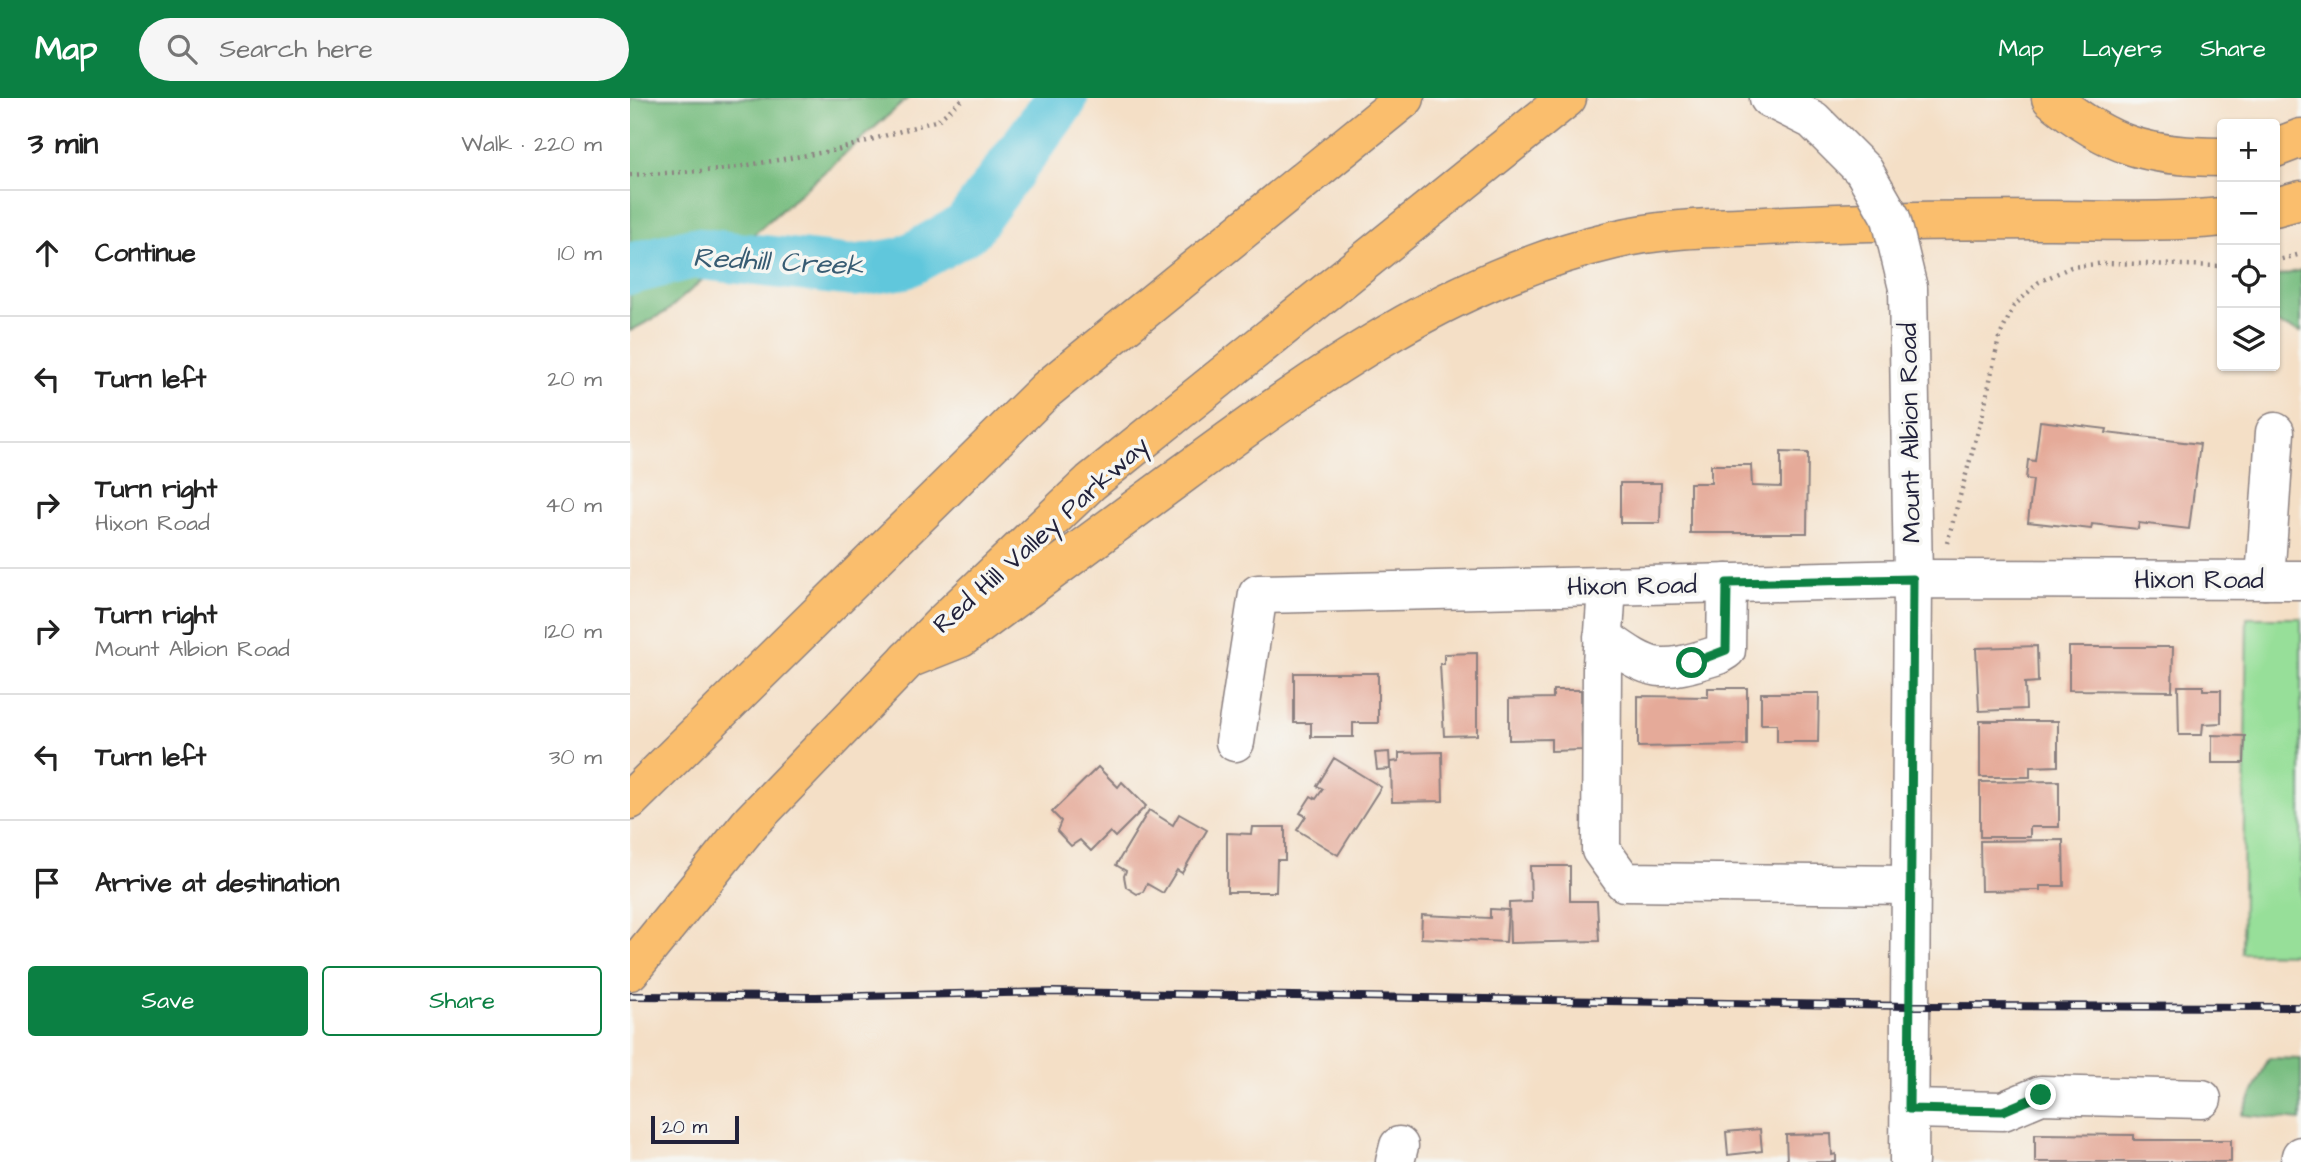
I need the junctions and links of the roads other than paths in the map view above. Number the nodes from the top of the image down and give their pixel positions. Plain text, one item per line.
1 (1405, 98) edge
2 (1567, 98) edge
3 (1769, 98) edge
4 (2051, 98) edge
5 (2301, 138) edge
6 (2280, 146) edge
7 (2217, 157) edge
8 (2301, 200) edge
9 (2280, 206) edge
10 (2217, 218) edge
11 (2275, 432) dead end
12 (1913, 579) junction
13 (2283, 580) edge
14 (1727, 583) junction
15 (1607, 586) junction
16 (1603, 637) junction
17 (908, 659) junction
18 (1235, 742) dead end
19 (630, 800) edge
20 (1911, 885) junction
21 (630, 971) edge
22 (2202, 1100) dead end
23 (1909, 1109) junction
24 (2301, 1156) edge
25 (1909, 1162) edge
26 (2300, 1162) edge

1 - 19 highway
2 - 17 highway, Red Hill Valley Parkway
3 - 12 street, Mount Albion Road, bridge
4 - 7 highway
5 - 6 highway
8 - 9 highway
10 - 17 highway
11 - 13 street
12 - 13 street, Hixon Road
12 - 14 street, Hixon Road
12 - 20 street, Mount Albion Road
14 - 15 street, Hixon Road
14 - 16 street
15 - 16 street
15 - 18 street, Hixon Road
16 - 20 street
17 - 21 highway, Red Hill Valley Parkway
20 - 23 street, Mount Albion Road
22 - 23 street
23 - 25 street, Mount Albion Road
24 - 26 street

